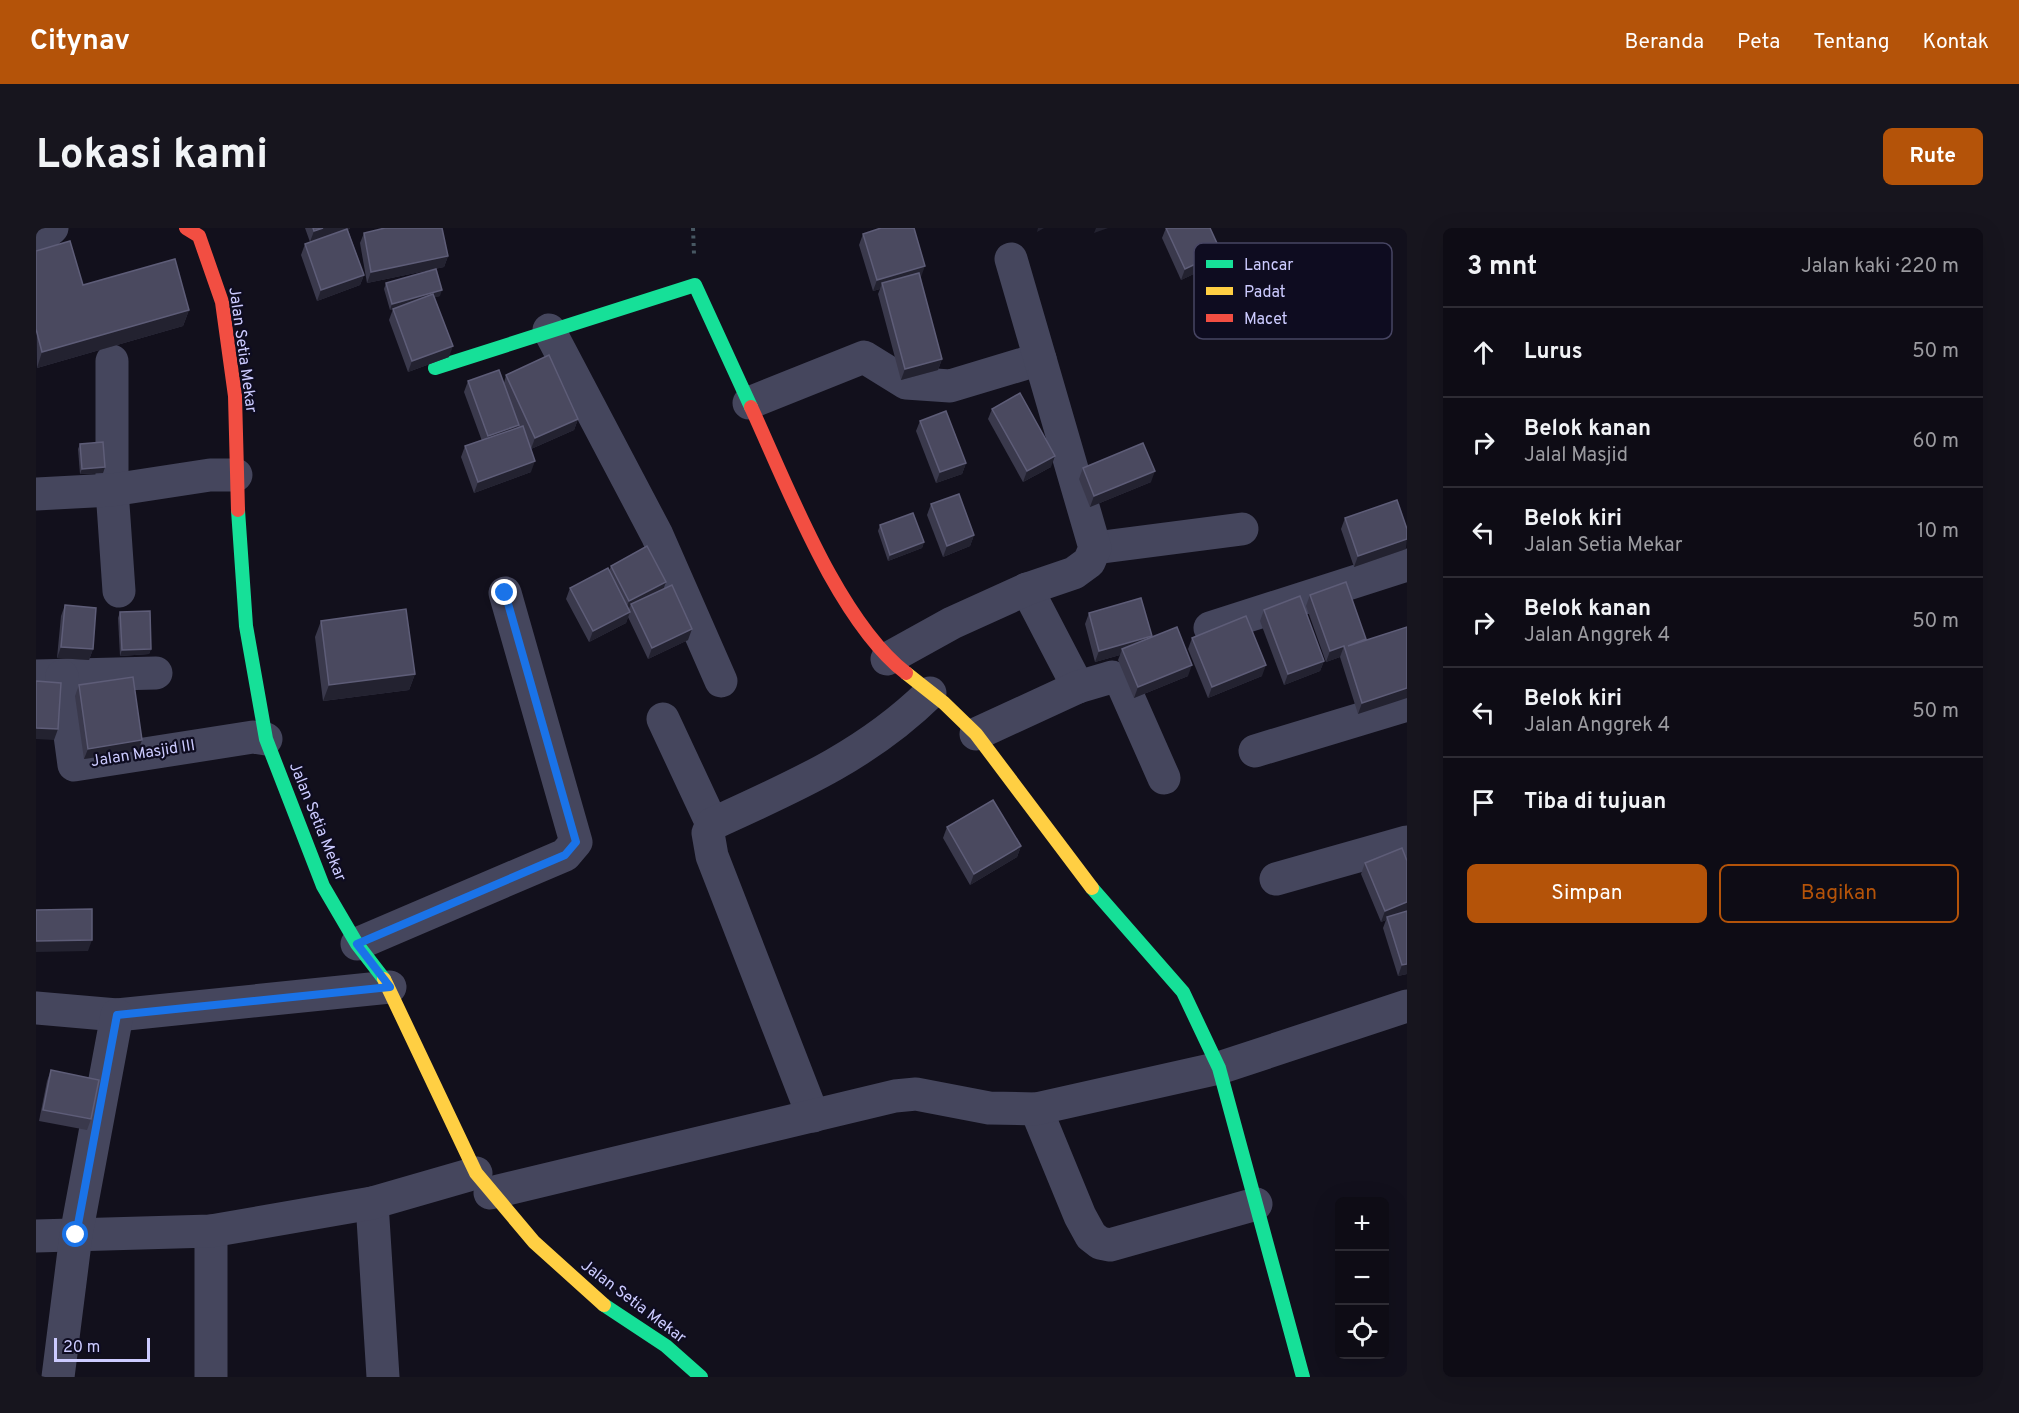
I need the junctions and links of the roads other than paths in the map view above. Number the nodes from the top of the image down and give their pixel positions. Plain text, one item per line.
1 (52, 228) edge
2 (186, 228) edge
3 (36, 241) edge
4 (1011, 259) dead end
5 (549, 330) junction
6 (1040, 359) junction
7 (112, 361) dead end
8 (435, 368) edge
9 (749, 403) junction
10 (236, 475) junction
11 (112, 490) junction
12 (36, 494) edge
13 (1242, 530) dead end
14 (1095, 548) junction
15 (1406, 569) edge
16 (1027, 589) junction
17 (119, 591) dead end
18 (505, 593) dead end
19 (1210, 628) edge
20 (887, 658) junction
21 (156, 672) dead end
22 (49, 676) edge
23 (721, 681) dead end
24 (1078, 687) junction
25 (930, 693) junction
26 (1407, 705) edge
27 (663, 719) dead end
28 (976, 734) junction
29 (266, 739) junction
30 (1255, 751) dead end
31 (1164, 778) dead end
32 (712, 824) junction
33 (1407, 842) edge
34 (1276, 879) dead end
35 (357, 944) junction
36 (390, 987) junction
37 (1407, 1006) edge
38 (36, 1008) edge
39 (117, 1015) junction
40 (1219, 1068) junction
41 (1036, 1109) junction
42 (813, 1116) junction
43 (483, 1183) junction
44 (372, 1203) junction
45 (1256, 1204) junction
46 (211, 1231) junction
47 (76, 1235) junction
48 (36, 1236) edge
49 (58, 1377) edge
50 (211, 1377) edge
51 (383, 1377) edge
52 (701, 1377) edge
53 (1303, 1377) edge

1 - 3 street
2 - 10 street, Jalan Setia Mekar
4 - 6 street
5 - 8 street
5 - 9 street
5 - 23 street
6 - 9 street
6 - 14 street
7 - 11 street
9 - 20 street
10 - 11 street
10 - 29 street, Jalan Setia Mekar
11 - 12 street
11 - 17 street
13 - 14 street
14 - 16 street
15 - 19 street
16 - 20 street
16 - 24 street
18 - 35 street
20 - 25 street
21 - 22 street
22 - 29 street, Jalan Masjid III
24 - 28 street
24 - 31 street
25 - 28 street
25 - 32 street
26 - 30 street
27 - 32 street
28 - 40 street
29 - 35 street, Jalan Setia Mekar
32 - 42 street
33 - 34 street
35 - 36 street, Jalan Setia Mekar
36 - 39 street
36 - 43 street, Jalan Setia Mekar
37 - 40 street
38 - 39 street
39 - 47 street
40 - 41 street
40 - 45 street
41 - 42 street
41 - 45 street
42 - 43 street
43 - 44 street
43 - 52 street, Jalan Setia Mekar
44 - 46 street
44 - 51 street
45 - 53 street
46 - 47 street
46 - 50 street
47 - 48 street
47 - 49 street

